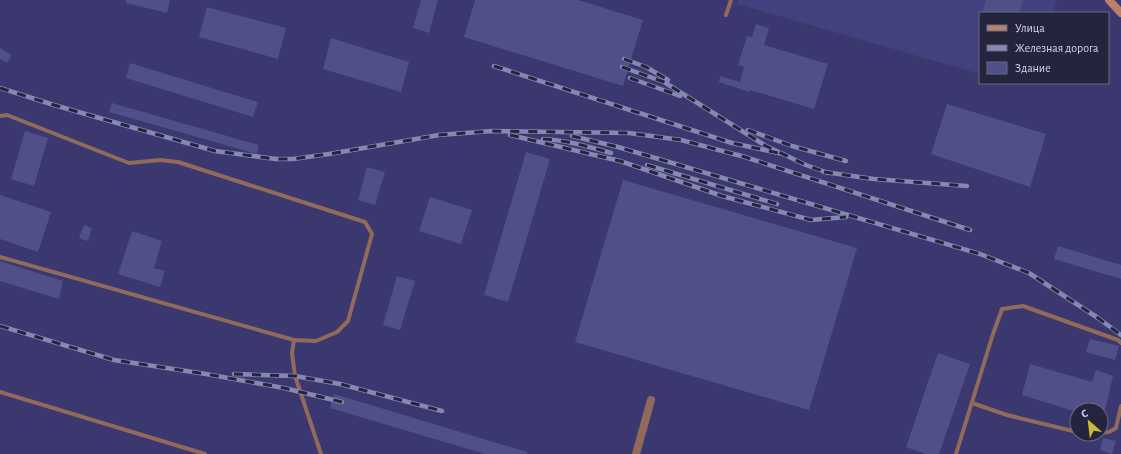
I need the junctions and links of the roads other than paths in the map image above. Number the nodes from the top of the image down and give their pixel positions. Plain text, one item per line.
1 (731, 0) edge
2 (1109, 0) edge
3 (1121, 13) edge
4 (726, 15) dead end
5 (0, 116) edge
6 (0, 257) edge
7 (294, 340) junction
8 (1121, 343) edge
9 (0, 392) edge
10 (651, 400) dead end
11 (972, 403) junction
12 (1121, 406) edge
13 (1069, 430) edge
14 (1109, 432) edge
15 (205, 454) edge
16 (321, 454) edge
17 (636, 454) edge
18 (956, 454) edge

1 - 4 lane
2 - 3 street
5 - 7 lane
6 - 7 lane
7 - 16 lane
8 - 11 lane
9 - 15 lane
10 - 17 street
11 - 13 lane
11 - 18 lane
12 - 14 lane

